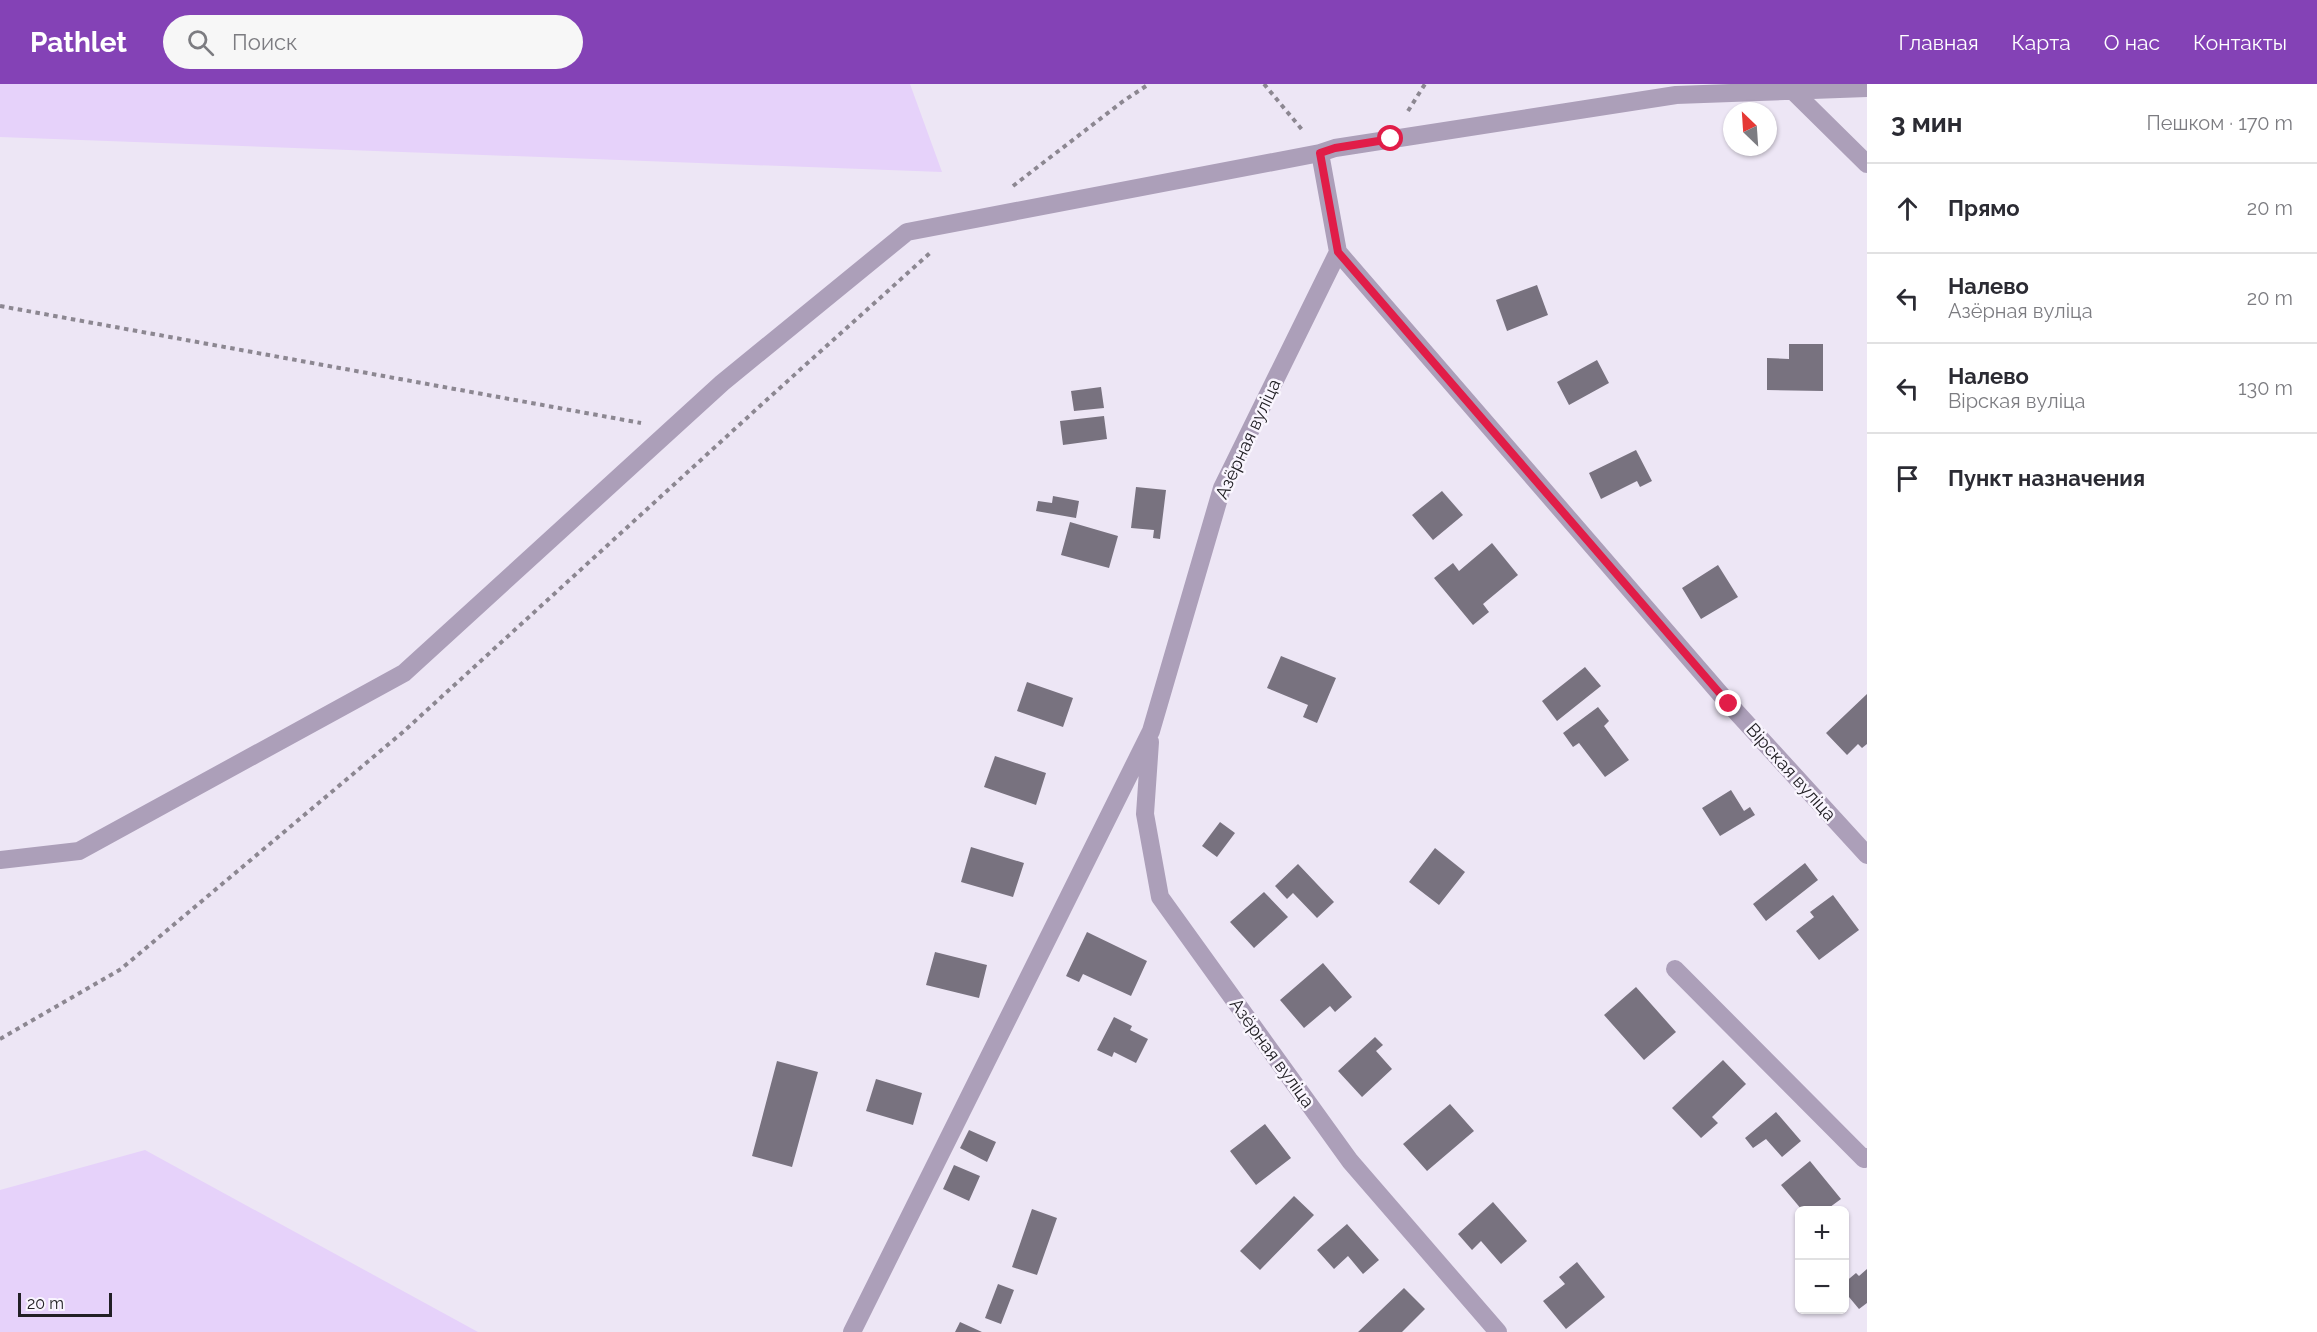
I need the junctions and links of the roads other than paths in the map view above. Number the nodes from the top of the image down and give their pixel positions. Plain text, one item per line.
1 (1867, 88) edge
2 (1793, 90) junction
3 (1320, 153) junction
4 (1867, 164) edge
5 (1338, 252) junction
6 (1151, 731) junction
7 (1867, 855) edge
8 (0, 860) edge
9 (1675, 969) dead end
10 (1866, 1160) edge
11 (852, 1332) edge
12 (1498, 1332) edge

1 - 2 street
2 - 3 street
2 - 4 street
3 - 5 street
3 - 8 street
5 - 6 street, Азёрная вуліца
5 - 7 street, Вірская вуліца
6 - 11 street, Азёрная вуліца
6 - 12 street, Азёрная вуліца
9 - 10 street

